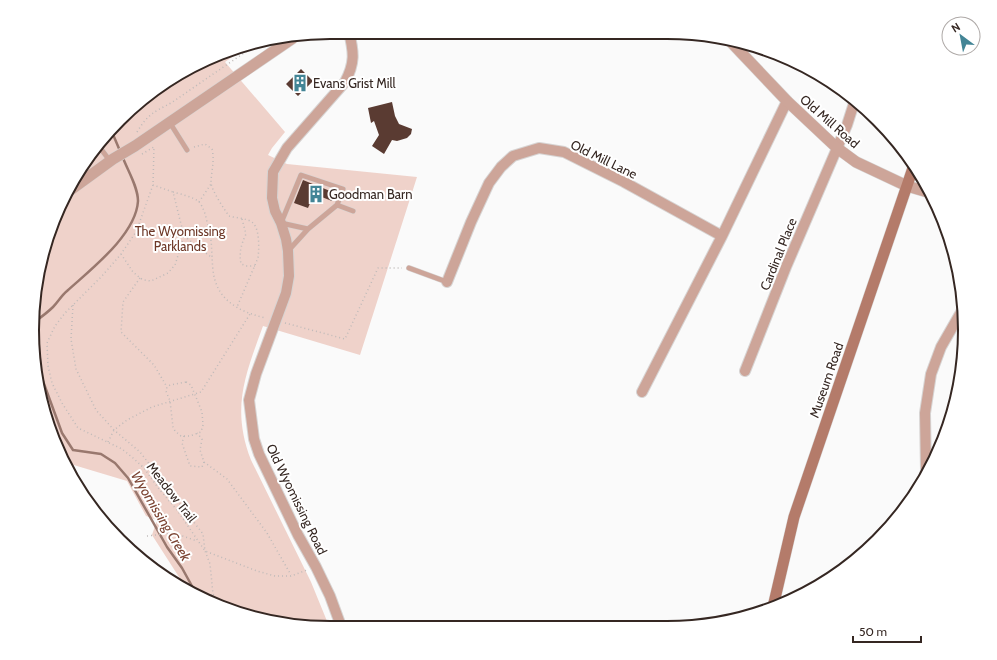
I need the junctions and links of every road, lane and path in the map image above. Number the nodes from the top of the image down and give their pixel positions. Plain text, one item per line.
1 (350, 39) edge
2 (287, 42) edge
3 (736, 48) edge
4 (246, 51) edge
5 (787, 101) junction
6 (853, 106) edge
7 (170, 123) junction
8 (135, 134) dead end
9 (837, 148) junction
10 (102, 149) edge
11 (139, 150) junction
12 (187, 150) joint
13 (99, 156) dead end
14 (96, 158) edge
15 (112, 160) junction
16 (912, 172) edge
17 (211, 184) junction
18 (78, 185) edge
19 (153, 185) junction
20 (907, 186) junction
21 (922, 190) edge
22 (173, 192) junction
23 (199, 202) junction
24 (337, 205) junction
25 (353, 211) dead end
26 (241, 219) junction
27 (281, 223) junction
28 (308, 229) junction
29 (184, 236) junction
30 (722, 236) junction
31 (288, 251) junction
32 (121, 254) junction
33 (212, 257) junction
34 (255, 266) junction
35 (409, 268) joint
36 (140, 278) junction
37 (447, 282) joint
38 (73, 304) junction
39 (237, 307) junction
40 (250, 314) junction
41 (957, 318) edge
42 (276, 321) junction
43 (744, 371) dead end
44 (167, 387) junction
45 (642, 392) dead end
46 (196, 394) junction
47 (170, 401) junction
48 (114, 430) junction
49 (197, 433) junction
50 (184, 436) junction
51 (108, 442) junction
52 (204, 462) junction
53 (925, 465) edge
54 (147, 536) dead end
55 (197, 541) junction
56 (205, 551) junction
57 (316, 567) junction
58 (291, 576) junction
59 (213, 594) joint
60 (215, 597) edge
61 (775, 600) edge
62 (340, 621) edge

1 - 27 street, Old Wyomissing Road
2 - 7 street
3 - 5 street, Old Mill Road
4 - 8 path
5 - 9 street, Old Mill Road
5 - 30 street
6 - 9 street, Cardinal Place
7 - 11 street
7 - 12 lane
9 - 20 street, Old Mill Road
9 - 43 street, Cardinal Place
10 - 15 lane
11 - 15 street
11 - 19 path, Meadow Trail
12 - 17 path
13 - 14 path
15 - 18 street
16 - 20 main road, Museum Road
17 - 23 path
17 - 26 path
19 - 22 path
19 - 32 path, Meadow Trail
20 - 21 street, Old Mill Road
20 - 61 main road, Museum Road
22 - 23 path
22 - 29 path
23 - 33 path
24 - 25 lane
24 - 27 lane
24 - 28 lane
26 - 34 path
26 - 34 path
27 - 28 lane
27 - 31 street, Old Wyomissing Road
28 - 31 lane
29 - 33 path
29 - 36 path
30 - 37 street, Old Mill Lane
30 - 45 street
31 - 42 street, Old Wyomissing Road
32 - 36 path
32 - 38 path, Meadow Trail
33 - 39 path
34 - 39 path
35 - 37 lane
35 - 42 path
36 - 44 path
38 - 48 path
38 - 51 path, Meadow Trail
39 - 40 path
40 - 42 path
40 - 46 path
41 - 53 street
42 - 57 street, Old Wyomissing Road
44 - 46 path
44 - 47 path
46 - 47 path
46 - 49 path
47 - 48 path
47 - 50 path
48 - 51 path
48 - 56 path
49 - 50 path
49 - 52 path
50 - 52 path
51 - 55 path, Meadow Trail
52 - 58 path
54 - 55 path
55 - 56 path, Meadow Trail
56 - 58 path
56 - 59 path
57 - 58 path
57 - 62 street, Old Wyomissing Road
59 - 60 path

